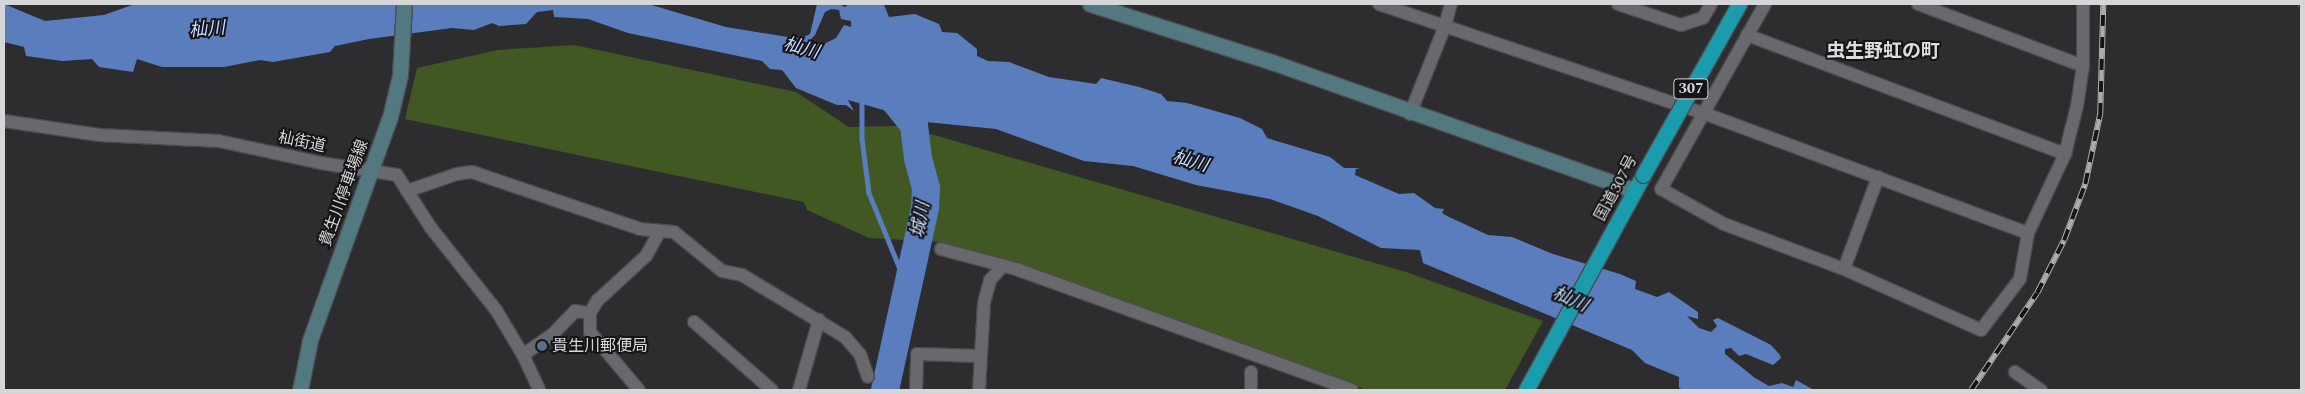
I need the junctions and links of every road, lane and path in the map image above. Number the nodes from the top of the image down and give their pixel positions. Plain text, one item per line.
1 (404, 4) edge
2 (1090, 4) edge
3 (1379, 4) edge
4 (1451, 4) edge
5 (1618, 4) edge
6 (1711, 4) edge
7 (1739, 4) edge
8 (1765, 4) edge
9 (1918, 4) edge
10 (2083, 4) edge
11 (1445, 26) junction
12 (1747, 35) junction
13 (2083, 66) junction
14 (1703, 113) junction
15 (1410, 114) junction
16 (4, 121) edge
17 (2065, 154) junction
18 (372, 171) junction
19 (1878, 177) junction
20 (1633, 190) junction
21 (407, 191) junction
22 (659, 233) junction
23 (2028, 233) junction
24 (941, 249) dead end
25 (1003, 266) junction
26 (1844, 269) junction
27 (590, 313) junction
28 (819, 320) junction
29 (694, 322) dead end
30 (523, 355) junction
31 (980, 356) junction
32 (1251, 372) dead end
33 (2016, 372) dead end
34 (868, 377) dead end
35 (300, 390) edge
36 (539, 390) edge
37 (639, 390) edge
38 (772, 390) edge
39 (798, 390) edge
40 (916, 390) edge
41 (979, 390) edge
42 (1250, 390) edge
43 (1352, 390) edge
44 (1526, 390) edge
45 (2041, 390) edge

1 - 18 street, 貴生川停車場線
2 - 15 street
3 - 11 street
4 - 11 street
5 - 6 street
7 - 20 highway, 国道307号 / 307, bridge
8 - 12 street
9 - 13 street
10 - 13 street
11 - 14 street
11 - 15 street
12 - 14 street
12 - 17 street
13 - 17 street
14 - 19 street
14 - 26 street
15 - 20 street
16 - 18 street, 杣街道
17 - 23 street
18 - 21 street, 杣街道
18 - 35 street, 貴生川停車場線
19 - 23 street
19 - 26 street
20 - 44 highway, 国道307号 / 307
21 - 22 street
21 - 30 street, 杣街道
22 - 27 street
22 - 28 street
23 - 26 street
24 - 25 street
25 - 31 street
25 - 43 street
27 - 30 street
27 - 37 street
28 - 34 street
28 - 39 street
29 - 38 street
30 - 36 street, 杣街道
31 - 40 street
31 - 41 street
32 - 42 street
33 - 45 street

